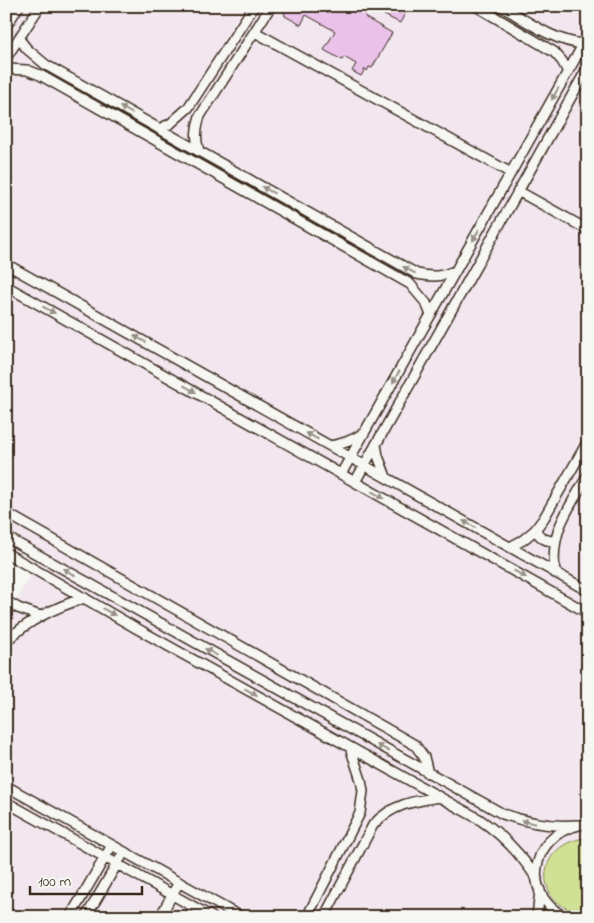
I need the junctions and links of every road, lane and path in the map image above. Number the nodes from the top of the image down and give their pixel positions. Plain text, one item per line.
1 (19, 6) edge
2 (40, 6) edge
3 (254, 6) edge
4 (272, 6) edge
5 (476, 6) edge
6 (501, 6) edge
7 (6, 26) edge
8 (255, 32) junction
9 (18, 39) junction
10 (586, 40) edge
11 (6, 58) edge
12 (588, 67) edge
13 (6, 69) edge
14 (568, 72) junction
15 (159, 129) junction
16 (199, 151) junction
17 (511, 173) junction
18 (518, 191) junction
19 (588, 230) edge
20 (6, 264) edge
21 (456, 271) junction
22 (6, 286) edge
23 (431, 315) junction
24 (364, 433) junction
25 (588, 441) edge
26 (376, 444) junction
27 (330, 446) junction
28 (351, 458) junction
29 (364, 465) junction
30 (341, 474) junction
31 (588, 475) edge
32 (386, 477) junction
33 (354, 482) junction
34 (6, 513) edge
35 (535, 530) junction
36 (6, 537) edge
37 (555, 542) junction
38 (510, 547) junction
39 (6, 553) edge
40 (555, 572) junction
41 (588, 590) edge
42 (85, 598) junction
43 (6, 601) edge
44 (588, 613) edge
45 (40, 616) junction
46 (6, 641) edge
47 (230, 663) junction
48 (223, 676) junction
49 (350, 746) junction
50 (428, 773) junction
51 (6, 786) edge
52 (440, 797) junction
53 (6, 802) edge
54 (487, 806) junction
55 (479, 818) junction
56 (587, 824) edge
57 (576, 825) junction
58 (79, 827) junction
59 (72, 839) junction
60 (112, 845) junction
61 (124, 852) junction
62 (104, 857) junction
63 (117, 864) junction
64 (537, 879) junction
65 (179, 882) junction
66 (540, 889) junction
67 (172, 895) junction
68 (70, 917) edge
69 (86, 917) edge
70 (160, 917) edge
71 (212, 917) edge
72 (241, 917) edge
73 (307, 917) edge
74 (324, 917) edge
75 (537, 917) edge
76 (565, 917) edge

1 - 7 street
2 - 9 street
3 - 15 street
4 - 8 street
5 - 14 street
6 - 10 street
8 - 16 street
8 - 17 street
9 - 11 street
15 -> 9 street
10 - 14 street
12 - 18 street
13 - 23 street
14 -> 17 street
15 - 16 street
21 -> 16 street
17 -> 21 street
18 - 19 street
18 - 26 street
27 -> 20 street
21 - 23 street
22 -> 30 street
23 -> 24 street
24 - 27 street
24 - 28 street
25 - 35 street
26 - 29 street
26 - 32 street
27 - 28 street
28 - 29 street
28 - 30 street
29 - 32 street
29 - 33 street
30 - 33 street
31 - 37 street
38 -> 32 street
33 -> 44 street
34 - 50 street
35 - 37 street
35 - 38 street
47 -> 36 street
37 - 40 street
38 - 40 street
39 - 42 street
40 - 41 street
42 - 45 street
42 -> 48 street
43 - 45 street
45 - 46 street
47 - 48 street
50 -> 47 street
48 -> 49 street
49 - 52 street
49 - 73 street
50 - 54 street
51 - 58 street
52 - 55 street
52 - 74 street
53 - 59 street
54 - 55 street
57 -> 54 street
55 - 64 street
56 - 57 street
57 - 64 street
58 - 59 street
58 - 60 street
59 - 62 street
60 - 61 street
60 - 62 street
61 - 63 street
61 - 65 street
62 - 63 street
62 - 68 street
63 - 67 street
63 - 69 street
64 - 66 street
65 - 67 street
65 - 72 street
66 - 75 street
66 - 76 street
67 - 70 street
67 - 71 street

